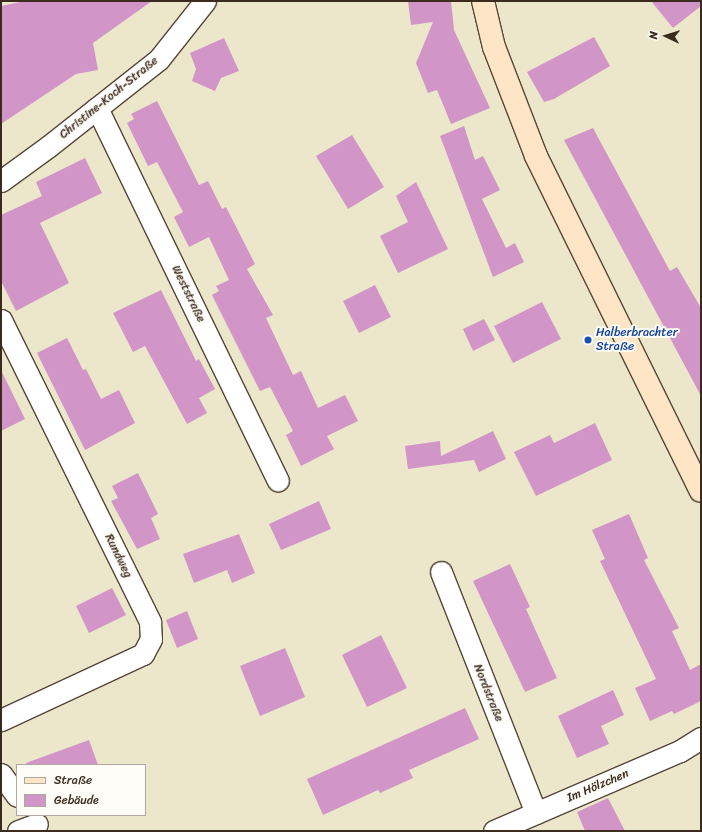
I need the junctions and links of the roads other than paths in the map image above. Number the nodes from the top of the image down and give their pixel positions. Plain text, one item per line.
1 (205, 1) edge
2 (483, 1) edge
3 (98, 108) junction
4 (1, 181) edge
5 (1, 320) edge
6 (278, 480) dead end
7 (701, 491) edge
8 (441, 572) dead end
9 (1, 720) edge
10 (701, 738) edge
11 (1, 774) edge
12 (16, 795) edge
13 (536, 813) junction
14 (37, 823) edge
15 (18, 831) edge
16 (494, 831) edge

1 - 3 street, Christine-Koch-Straße
2 - 7 main road
3 - 4 street, Christine-Koch-Straße
3 - 6 street, Weststraße
5 - 9 street, Rundweg
8 - 13 street, Nordstraße
10 - 13 street, Im Hölzchen
11 - 12 street
13 - 16 street, Im Hölzchen
14 - 15 street

